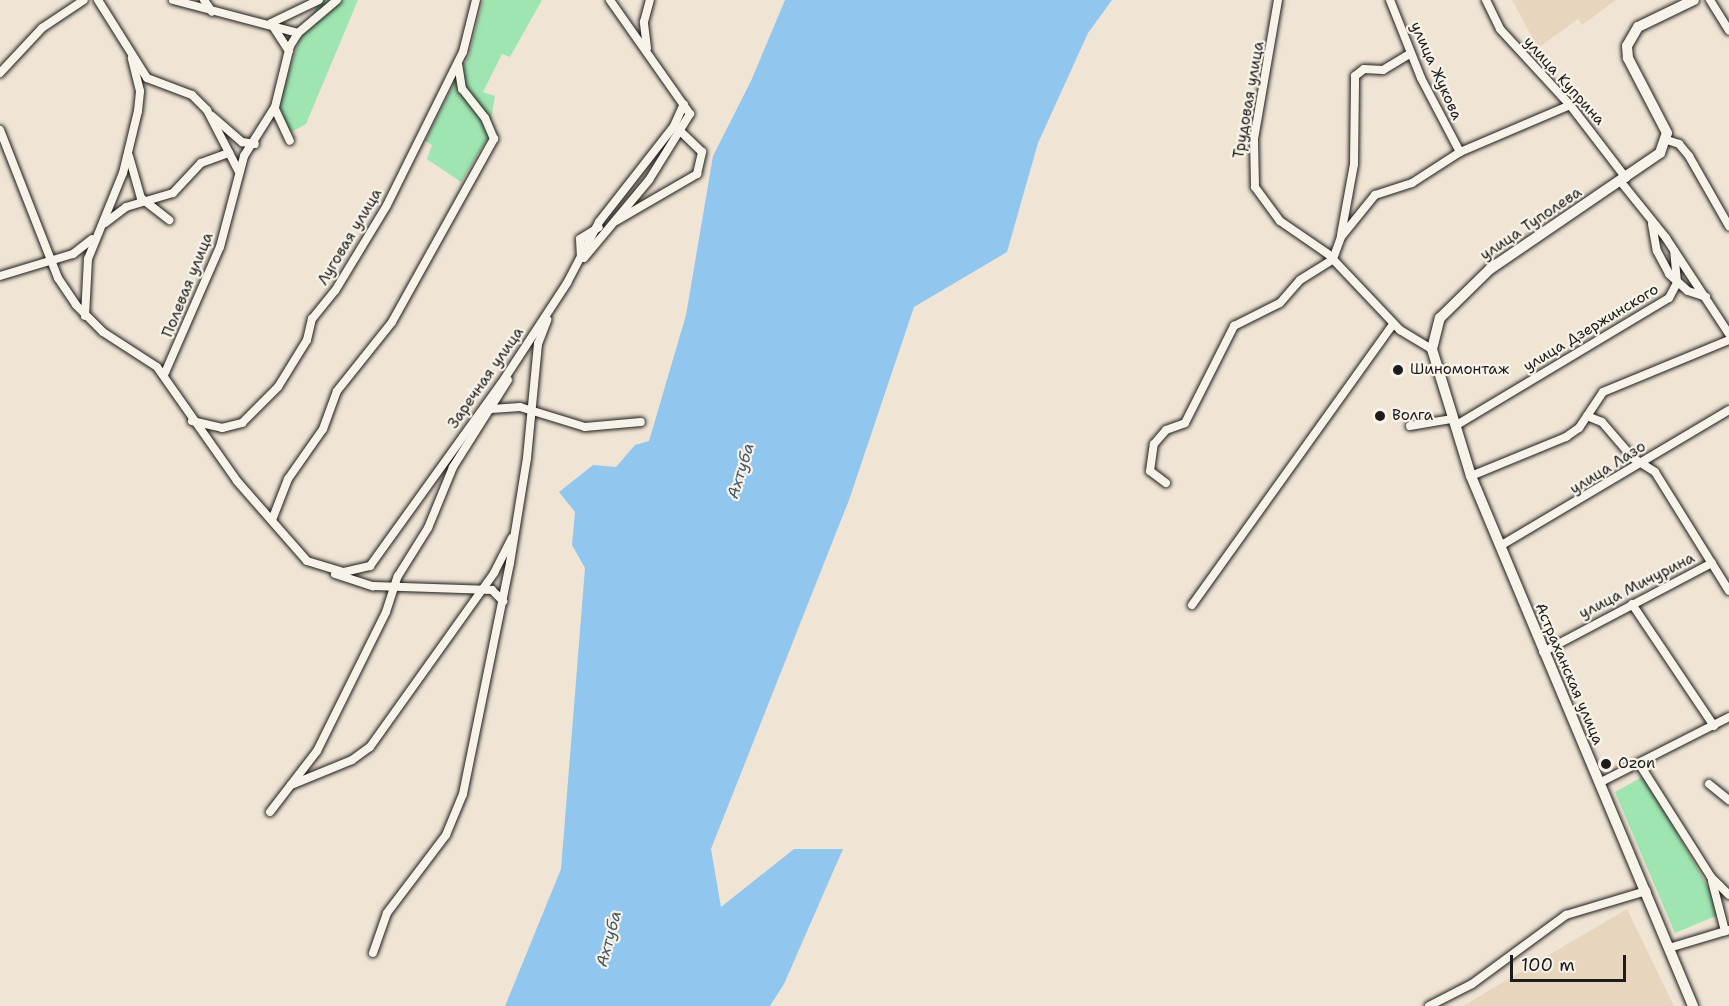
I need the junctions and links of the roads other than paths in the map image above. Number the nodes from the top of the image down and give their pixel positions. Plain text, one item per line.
1 (84, 0) edge
2 (98, 0) edge
3 (173, 0) edge
4 (204, 0) edge
5 (319, 0) edge
6 (337, 0) edge
7 (476, 0) edge
8 (610, 0) edge
9 (650, 0) edge
10 (1278, 0) edge
11 (1390, 0) edge
12 (1486, 0) edge
13 (1694, 0) edge
14 (1710, 0) edge
15 (212, 12) junction
16 (272, 23) junction
17 (1729, 31) edge
18 (298, 33) junction
19 (647, 48) junction
20 (289, 51) junction
21 (1410, 54) junction
22 (132, 58) junction
23 (458, 61) junction
24 (0, 73) edge
25 (684, 104) junction
26 (1570, 105) junction
27 (275, 107) junction
28 (207, 110) junction
29 (0, 130) edge
30 (682, 133) junction
31 (1667, 140) junction
32 (290, 141) dead end
33 (255, 144) junction
34 (1460, 152) junction
35 (229, 153) junction
36 (129, 154) junction
37 (239, 172) junction
38 (1624, 180) junction
39 (146, 203) junction
40 (169, 220) dead end
41 (1652, 222) junction
42 (613, 223) junction
43 (1729, 226) edge
44 (596, 228) junction
45 (99, 230) junction
46 (1341, 237) junction
47 (1674, 251) junction
48 (1333, 259) junction
49 (581, 260) junction
50 (51, 262) junction
51 (0, 276) edge
52 (567, 283) junction
53 (1677, 283) junction
54 (1706, 297) junction
55 (86, 317) junction
56 (1393, 324) junction
57 (1729, 334) edge
58 (1729, 340) edge
59 (525, 347) junction
60 (1432, 349) junction
61 (164, 375) junction
62 (491, 409) junction
63 (1729, 410) edge
64 (532, 413) junction
65 (1587, 416) junction
66 (190, 420) junction
67 (641, 422) dead end
68 (1453, 422) junction
69 (1410, 426) dead end
70 (1641, 462) junction
71 (1472, 476) junction
72 (1166, 483) dead end
73 (272, 520) junction
74 (515, 532) junction
75 (1500, 546) junction
76 (1712, 563) junction
77 (370, 566) junction
78 (329, 570) junction
79 (373, 586) junction
80 (394, 586) junction
81 (482, 590) junction
82 (1729, 591) edge
83 (503, 601) junction
84 (1632, 604) junction
85 (1191, 605) dead end
86 (1543, 652) junction
87 (1729, 717) edge
88 (1714, 726) junction
89 (1640, 765) junction
90 (1599, 783) junction
91 (1709, 784) dead end
92 (287, 786) junction
93 (1729, 800) edge
94 (270, 812) dead end
95 (1711, 877) junction
96 (1646, 891) junction
97 (1729, 895) edge
98 (1727, 931) edge
99 (1669, 948) junction
100 (373, 953) dead end
101 (1429, 1006) edge
102 (1693, 1006) edge

1 - 24 street
2 - 22 street
3 - 15 street
4 - 15 street
5 - 16 street
6 - 18 street, Полевая улица
7 - 23 street, Луговая улица
8 - 19 street
9 - 19 street
10 - 48 street, Трудовая улица
11 - 21 street, улица Жукова
12 - 26 street, улица Куприна
13 - 31 main road
14 - 17 street
15 - 16 street
16 - 18 street
16 - 20 street
18 - 20 street, Полевая улица
19 - 25 street
20 - 27 street, Полевая улица
21 - 34 street, улица Жукова
21 - 46 street
22 - 28 street
22 - 36 street
23 - 66 street, Луговая улица
23 - 73 street
25 - 30 street
25 - 44 street, Заречная улица
26 - 34 street
26 - 38 street, улица Куприна
27 - 32 street
27 - 33 street, Полевая улица
28 - 33 street
28 - 35 street
29 - 50 street
30 - 42 street
30 - 42 street
31 - 38 main road, улица Туполева
31 - 43 street
33 - 37 street, Полевая улица
34 - 46 street
35 - 37 street
35 - 39 street
36 - 39 street
36 - 45 street
37 - 61 street, Полевая улица
38 - 41 street, улица Куприна
38 - 60 main road, улица Туполева
39 - 40 street
39 - 45 street
41 - 47 street, улица Куприна
41 - 53 street, улица Куприна
42 - 44 street
42 - 49 street
44 - 49 street, Заречная улица
45 - 50 street
45 - 55 street
46 - 48 street
47 - 53 street, улица Дзержинского
47 - 54 street, улица Куприна
48 - 56 street, Трудовая улица
48 - 72 street
49 - 52 street, Заречная улица
50 - 51 street
50 - 55 street
52 - 59 street, Заречная улица
52 - 64 street
53 - 54 street
53 - 68 street, улица Дзержинского
54 - 57 street, улица Куприна
55 - 61 street
56 - 60 street, Трудовая улица
56 - 85 street
58 - 65 street
59 - 62 street
59 - 77 street, Заречная улица
60 - 68 main road, Астраханская улица
61 - 66 street
62 - 64 street
62 - 80 street
63 - 70 street, улица Лазо
64 - 67 street
64 - 74 street
65 - 70 street
65 - 71 street
66 - 73 street
68 - 69 street
68 - 71 main road, Астраханская улица
70 - 75 street, улица Лазо
70 - 76 street
71 - 75 main road, Астраханская улица
73 - 78 street
74 - 81 street
74 - 83 street
75 - 86 main road, Астраханская улица
76 - 82 street
76 - 84 street, улица Мичурина
77 - 78 street
77 - 79 street
78 - 79 street
79 - 80 street
80 - 81 street
80 - 92 street
81 - 83 street
81 - 92 street
83 - 100 street
84 - 86 street, улица Мичурина
84 - 88 street
86 - 90 main road, Астраханская улица
87 - 88 street
88 - 89 street
89 - 90 street
89 - 95 street
90 - 96 main road, Астраханская улица
91 - 93 street
92 - 94 street
95 - 97 street
95 - 98 street
96 - 99 main road, Астраханская улица
96 - 101 street
98 - 99 street
99 - 102 main road, Астраханская улица

